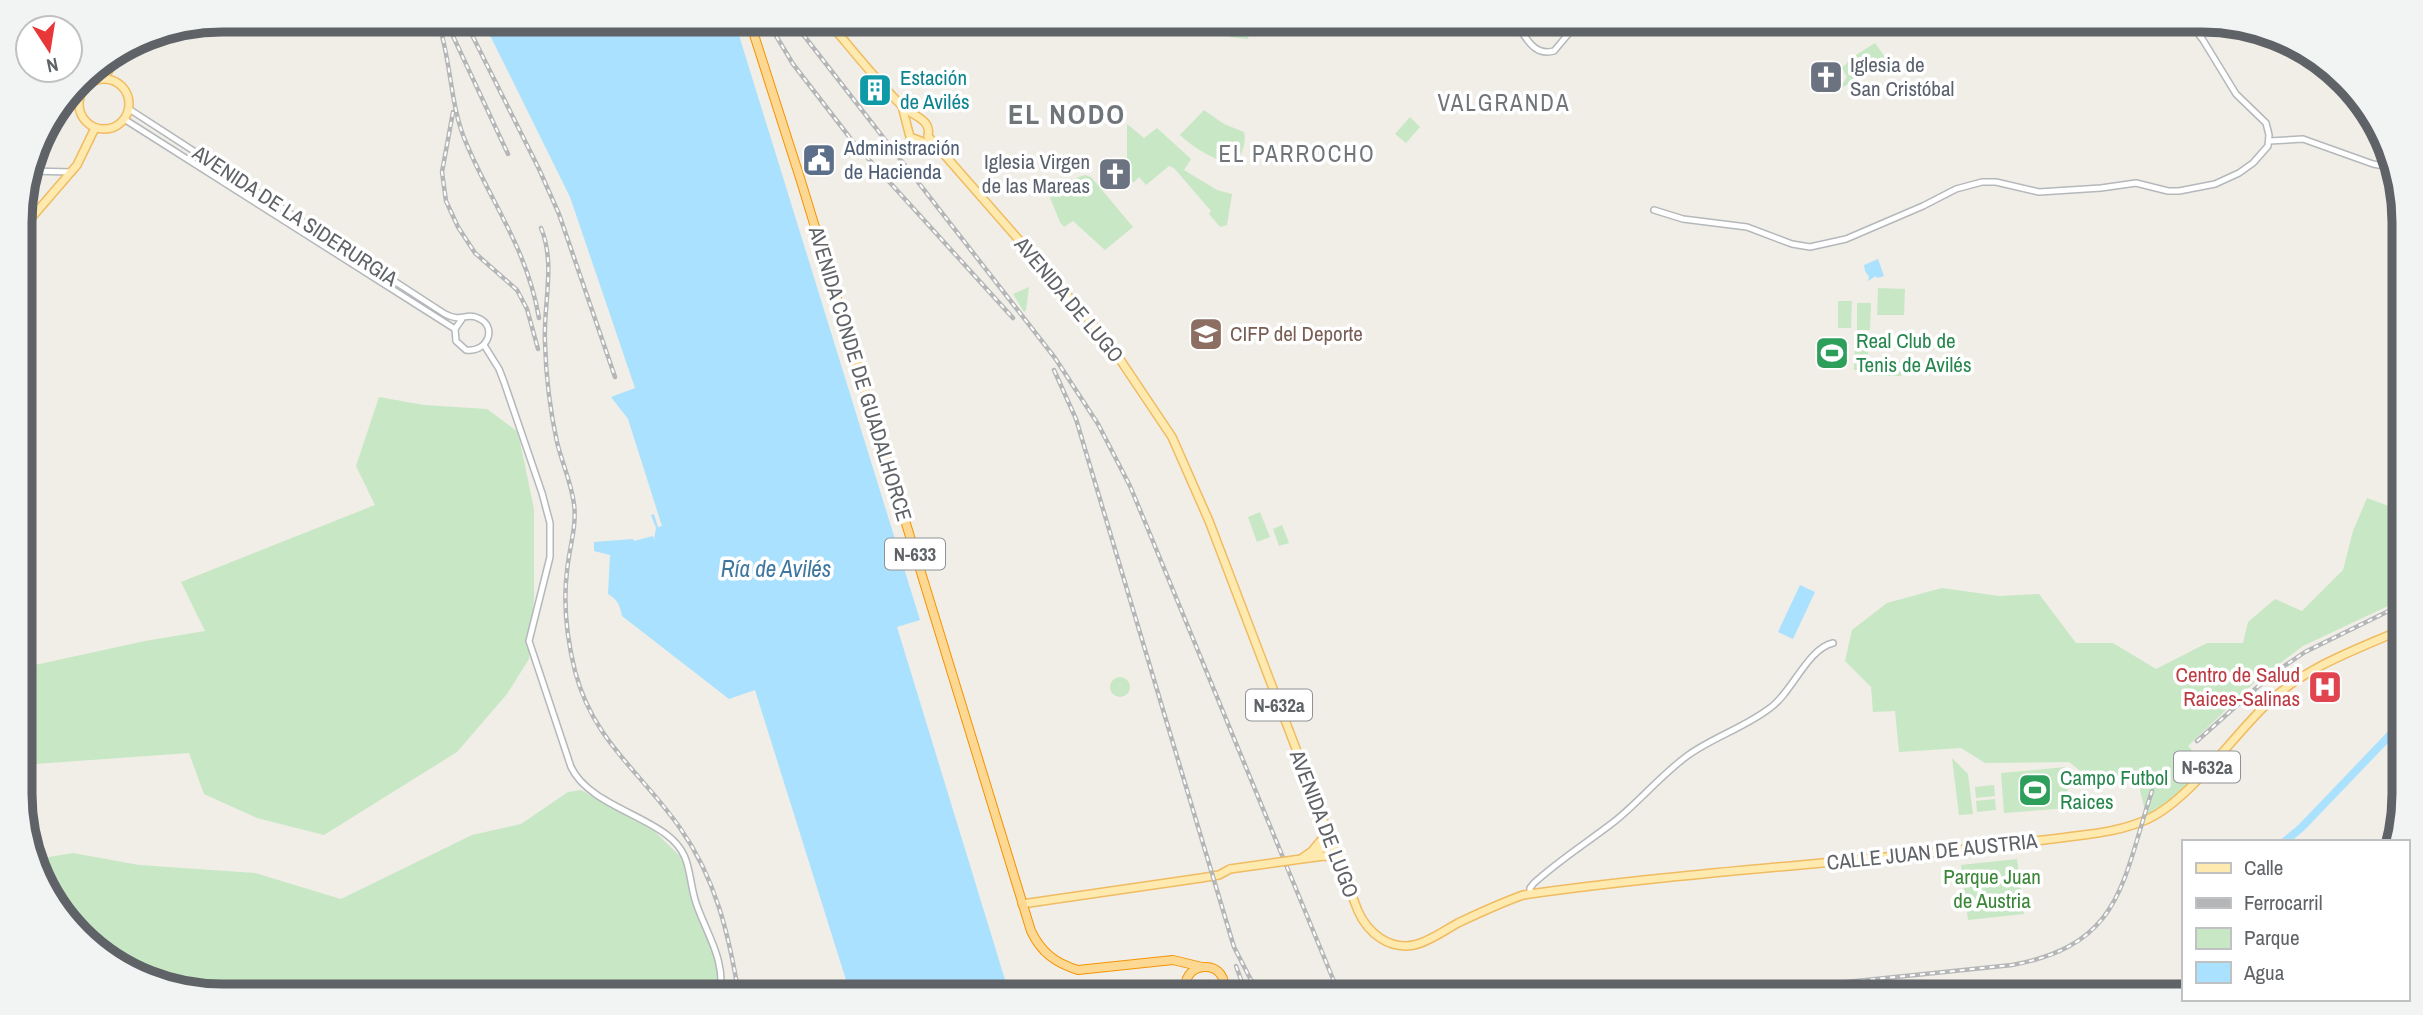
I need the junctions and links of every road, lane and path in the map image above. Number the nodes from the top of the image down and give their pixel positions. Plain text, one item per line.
1 (754, 32) edge
2 (837, 32) edge
3 (1522, 32) edge
4 (1570, 32) edge
5 (2197, 32) edge
6 (114, 65) edge
7 (110, 68) edge
8 (98, 80) junction
9 (94, 81) edge
10 (117, 83) junction
11 (78, 97) edge
12 (902, 106) junction
13 (129, 109) junction
14 (124, 119) junction
15 (920, 119) junction
16 (908, 127) junction
17 (95, 128) junction
18 (924, 138) junction
19 (2269, 141) junction
20 (2382, 165) edge
21 (39, 171) edge
22 (72, 173) junction
23 (1654, 210) dead end
24 (32, 218) edge
25 (462, 319) junction
26 (455, 329) junction
27 (484, 345) junction
28 (2392, 634) edge
29 (1833, 643) dead end
30 (1321, 817) junction
31 (1328, 835) junction
32 (1316, 846) junction
33 (1337, 858) junction
34 (1301, 859) junction
35 (1811, 864) joint
36 (1530, 894) junction
37 (1022, 904) junction
38 (1180, 962) junction
39 (1202, 967) junction
40 (1186, 980) junction
41 (1224, 983) edge
42 (720, 984) edge
43 (1186, 984) edge

1 - 37 highway, AVENIDA CONDE DE GUADALHORCE / N-633
2 - 12 main road, N-632a
3 - 4 street
5 - 19 street
6 - 10 main road
7 - 8 main road
8 - 9 main road
8 - 10 main road
10 - 13 main road
11 - 17 main road
12 - 15 main road, N-632a
12 - 16 main road, N-632a
13 - 14 main road
13 - 25 street, AVENIDA DE LA SIDERURGIA
14 - 17 main road
14 - 26 street, AVENIDA DE LA SIDERURGIA
15 - 16 main road
15 - 18 main road, N-632a
16 - 18 main road, N-632a
17 - 22 main road
18 - 30 main road, AVENIDA DE LUGO / N-632a
19 - 20 street
19 - 23 street
21 - 22 street
22 - 24 main road
25 - 26 street
25 - 27 street
26 - 27 street
27 - 42 street
28 - 35 main road, CALLE JUAN DE AUSTRIA / N-632a
29 - 36 street
30 - 31 main road, AVENIDA DE LUGO / N-632a
30 - 32 main road
31 - 32 main road
31 - 33 main road, AVENIDA DE LUGO / N-632a
31 - 34 main road
32 - 34 main road
33 - 34 main road
33 - 36 main road, AVENIDA DE LUGO / N-632a
34 - 37 main road, bridge
35 - 36 main road, AVENIDA DE LUGO / N-632a
37 - 38 highway, AVENIDA CONDE DE GUADALHORCE / N-633
38 - 39 highway, AVENIDA CONDE DE GUADALHORCE
38 - 40 highway
39 - 40 highway
39 - 41 highway
40 - 43 highway

